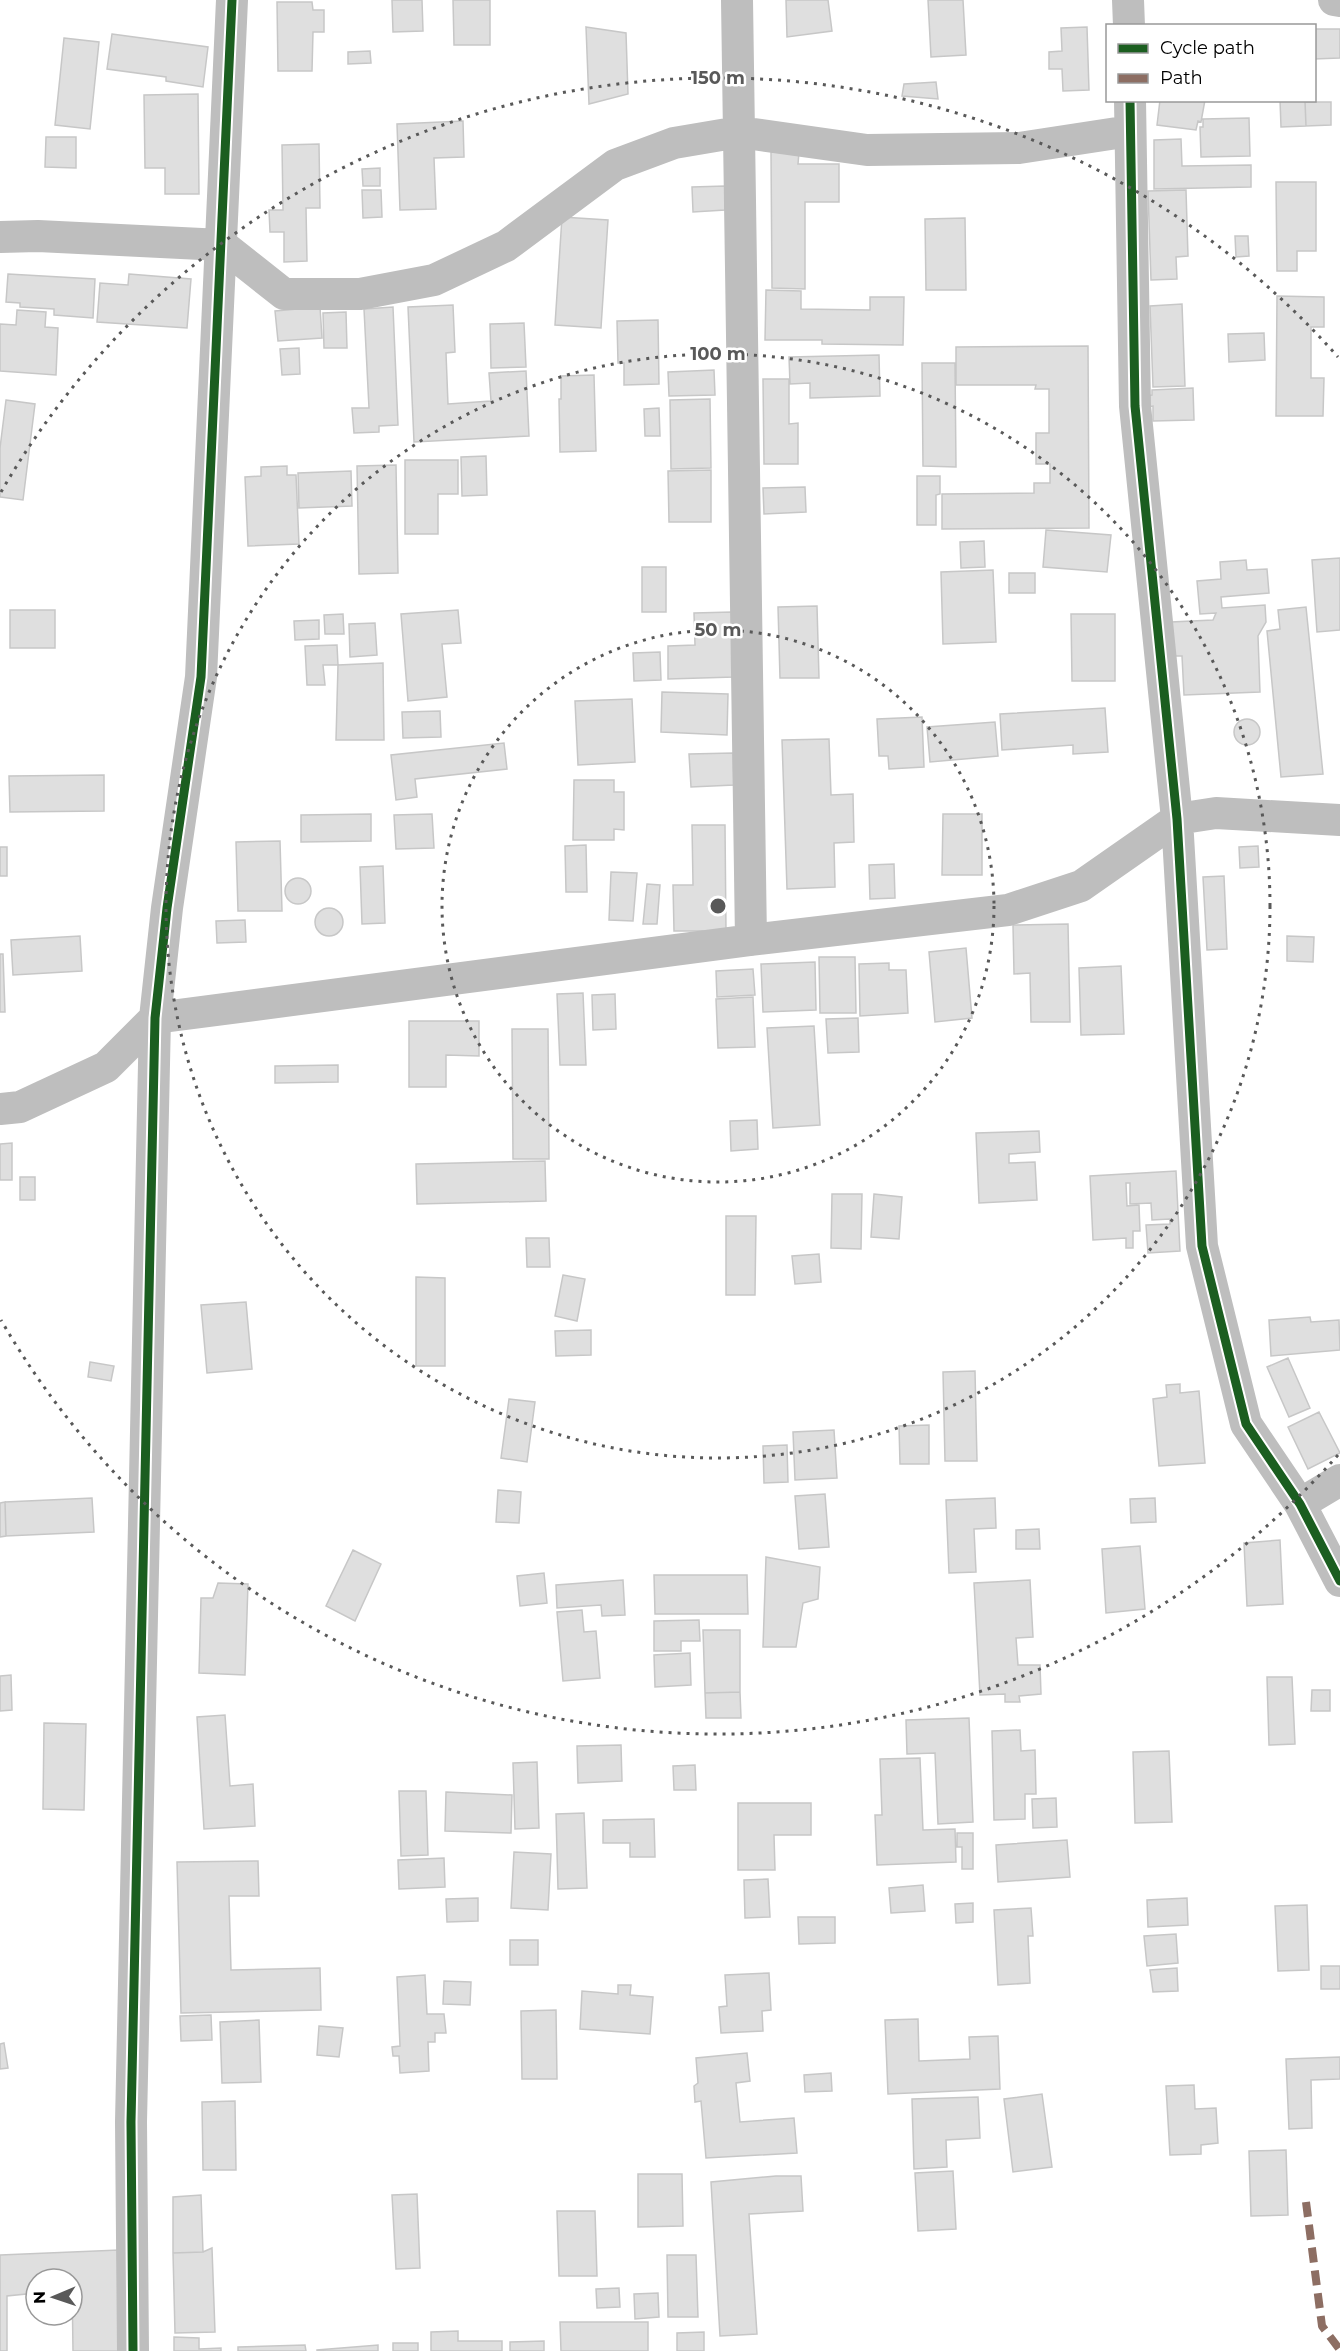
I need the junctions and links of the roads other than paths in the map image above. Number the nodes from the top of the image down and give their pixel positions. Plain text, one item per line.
1 (232, 0) edge
2 (737, 0) edge
3 (1128, 0) edge
4 (1334, 0) edge
5 (1340, 1) edge
6 (1129, 24) edge
7 (1130, 102) edge
8 (739, 132) junction
9 (1130, 132) junction
10 (0, 237) edge
11 (222, 245) junction
12 (1177, 819) junction
13 (1340, 820) edge
14 (752, 940) junction
15 (155, 1018) junction
16 (0, 1109) edge
17 (1340, 1480) edge
18 (1300, 1504) junction
19 (1340, 1581) edge
20 (133, 2351) edge

1 - 11 street
2 - 8 street
3 - 6 street
4 - 5 street
7 - 9 street
8 - 9 street
8 - 11 street
8 - 14 street
9 - 12 street
10 - 11 street
11 - 15 street
12 - 13 street
12 - 14 street
12 - 18 street
14 - 15 street
15 - 16 street
15 - 20 street
17 - 18 street
18 - 19 street

